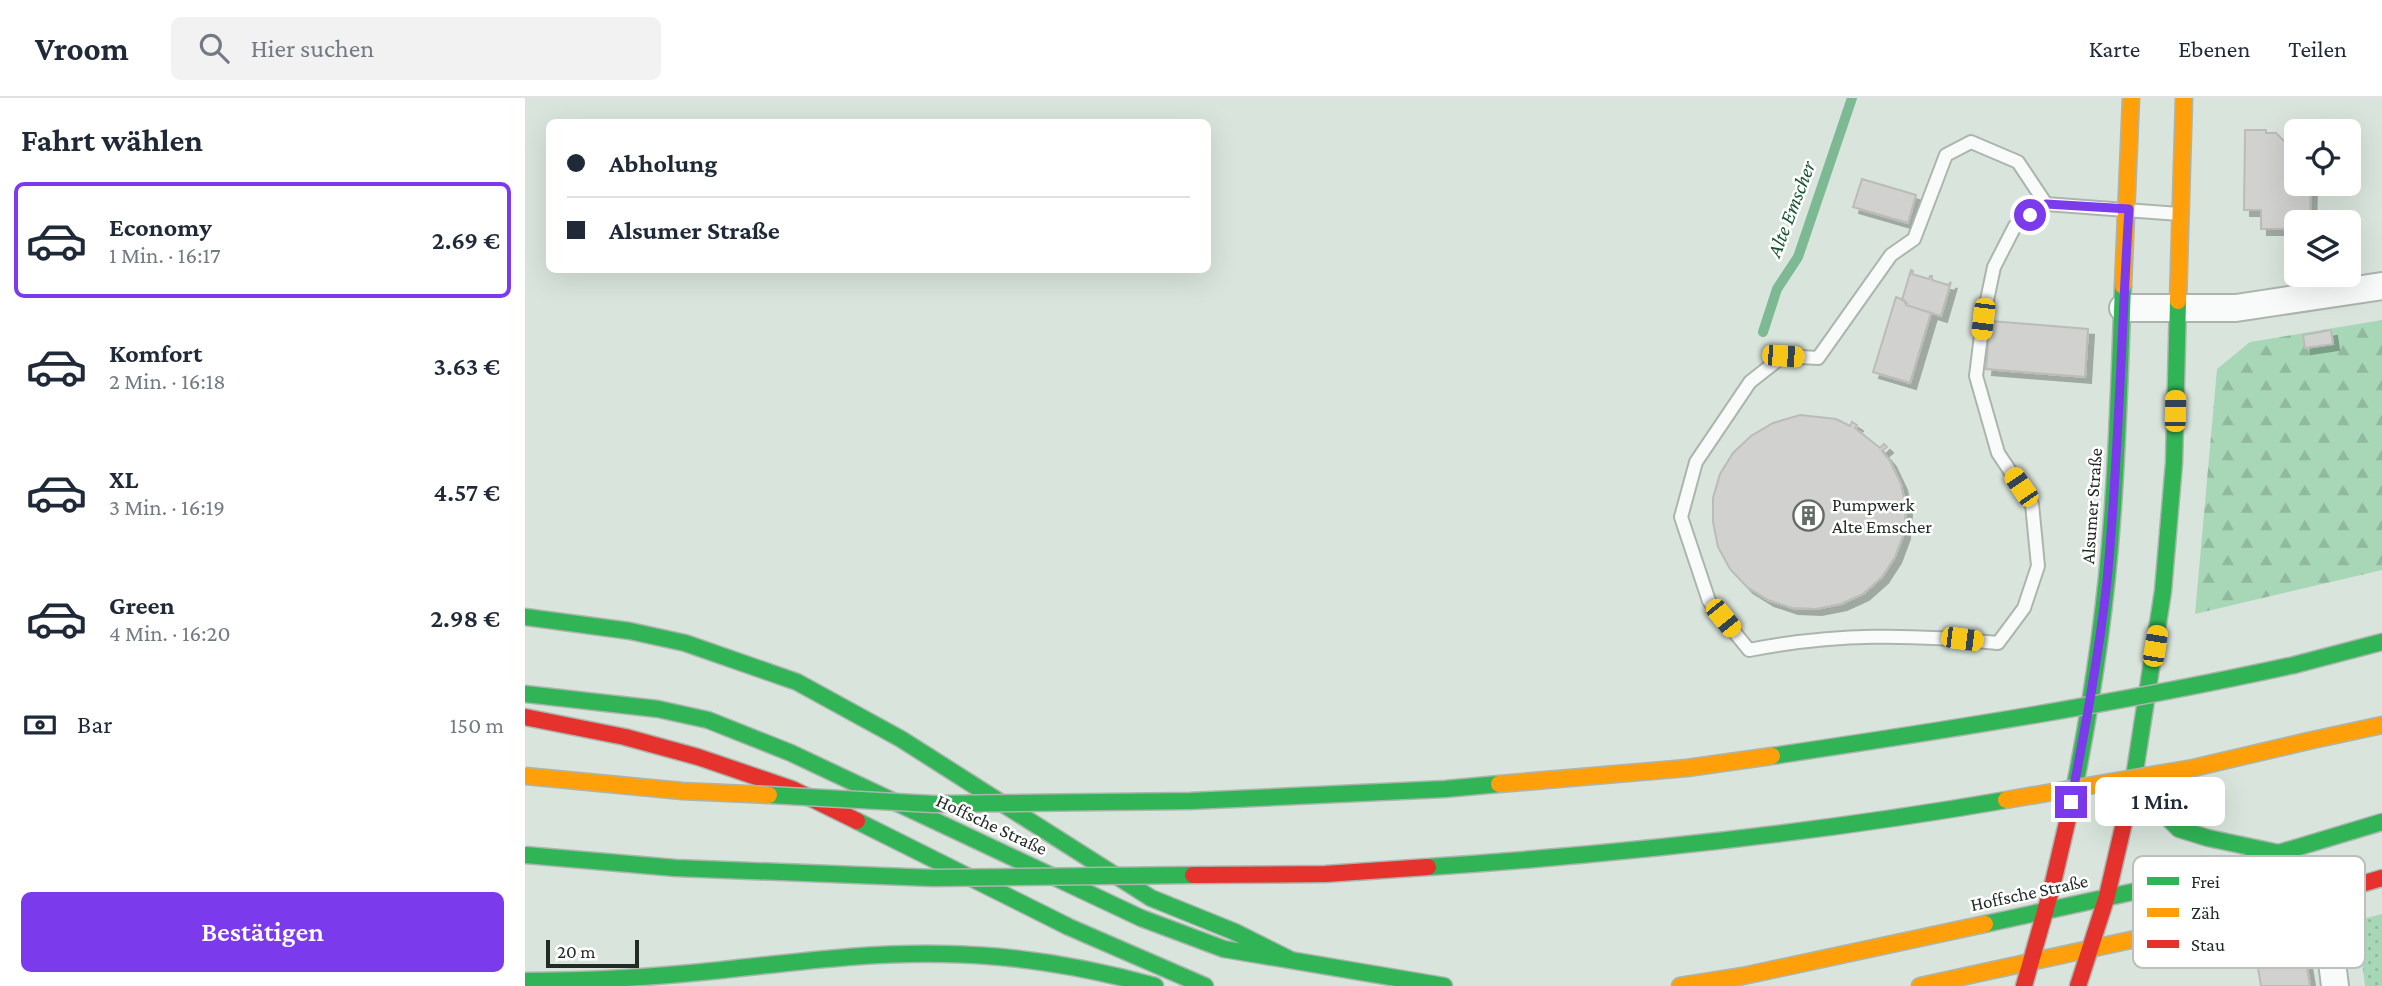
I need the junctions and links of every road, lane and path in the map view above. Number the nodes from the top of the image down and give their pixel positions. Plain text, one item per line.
1 (2131, 98) edge
2 (2184, 98) edge
3 (2046, 204) junction
4 (2129, 209) junction
5 (2179, 214) junction
6 (2382, 286) edge
7 (2123, 308) junction
8 (2177, 308) junction
9 (525, 617) edge
10 (2382, 642) edge
11 (525, 694) edge
12 (525, 717) edge
13 (2382, 725) edge
14 (525, 776) edge
15 (2133, 784) junction
16 (2382, 822) edge
17 (2283, 853) junction
18 (525, 855) edge
19 (2272, 856) edge
20 (2382, 878) edge
21 (2365, 884) edge
22 (2133, 891) edge
23 (2107, 896) junction
24 (2045, 910) junction
25 (2133, 940) edge
26 (2092, 948) junction
27 (2032, 960) junction
28 (1291, 961) junction
29 (2333, 968) edge
30 (525, 981) edge
31 (1155, 986) edge
32 (1205, 986) edge
33 (1444, 986) edge
34 (1680, 986) edge
35 (1920, 986) edge
36 (2024, 986) edge
37 (2078, 986) edge
38 (2335, 986) edge

1 - 4 main road, Alsumer Straße
2 - 5 main road
3 - 3 lane
3 - 4 lane
4 - 5 lane
4 - 7 main road, Alsumer Straße
5 - 8 main road
6 - 8 street
7 - 8 street
7 - 24 main road, Alsumer Straße
8 - 15 main road
9 - 28 main road
10 - 14 main road, bridge
11 - 28 main road, Hoffsche Straße
12 - 32 main road
13 - 18 main road, bridge
15 - 17 main road
15 - 23 main road
16 - 17 main road, Hoffsche Straße
17 - 19 main road, Hoffsche Straße
20 - 21 main road
22 - 23 main road, Hoffsche Straße
23 - 24 main road, Hoffsche Straße
23 - 26 main road
24 - 27 main road, Alsumer Straße
24 - 34 main road, Hoffsche Straße
25 - 26 main road
26 - 27 main road
26 - 37 main road
27 - 35 main road
27 - 36 main road, Alsumer Straße
28 - 33 main road, Hoffsche Straße
29 - 38 street
30 - 31 main road

